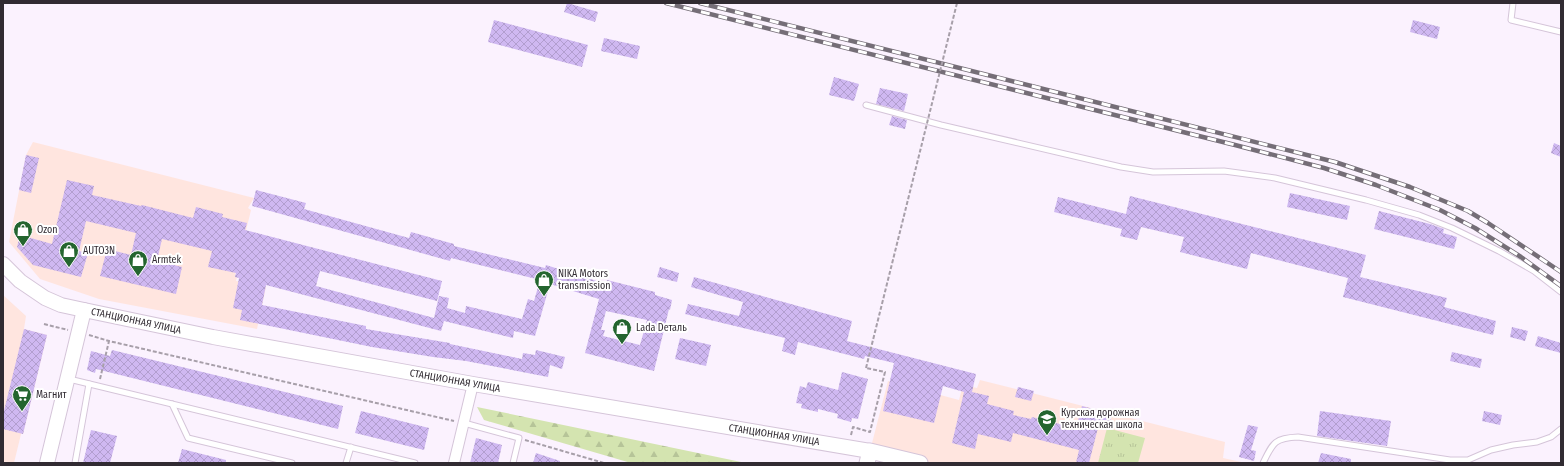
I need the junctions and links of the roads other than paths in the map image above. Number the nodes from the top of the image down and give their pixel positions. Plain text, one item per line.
1 (1513, 3) edge
2 (1561, 32) edge
3 (866, 105) dead end
4 (3, 264) edge
5 (1561, 292) edge
6 (84, 310) junction
7 (68, 379) junction
8 (89, 384) junction
9 (473, 384) junction
10 (172, 404) junction
11 (464, 423) junction
12 (1561, 429) edge
13 (351, 447) junction
14 (868, 457) edge
15 (47, 463) edge
16 (75, 463) edge
17 (292, 463) edge
18 (346, 463) edge
19 (415, 463) edge
20 (454, 463) edge
21 (513, 463) edge
22 (920, 463) edge
23 (1262, 463) edge

1 - 2 lane
3 - 5 lane
4 - 6 main road, СТАНЦИОННАЯ УЛИЦА
6 - 7 main road
6 - 9 main road, СТАНЦИОННАЯ УЛИЦА
7 - 8 lane
7 - 15 main road
8 - 10 lane
8 - 16 lane
9 - 11 street
9 - 14 main road, СТАНЦИОННАЯ УЛИЦА
10 - 13 lane
10 - 17 lane
11 - 20 street
11 - 21 lane
12 - 23 lane
13 - 18 lane
13 - 19 lane
14 - 22 main road, СТАНЦИОННАЯ УЛИЦА

